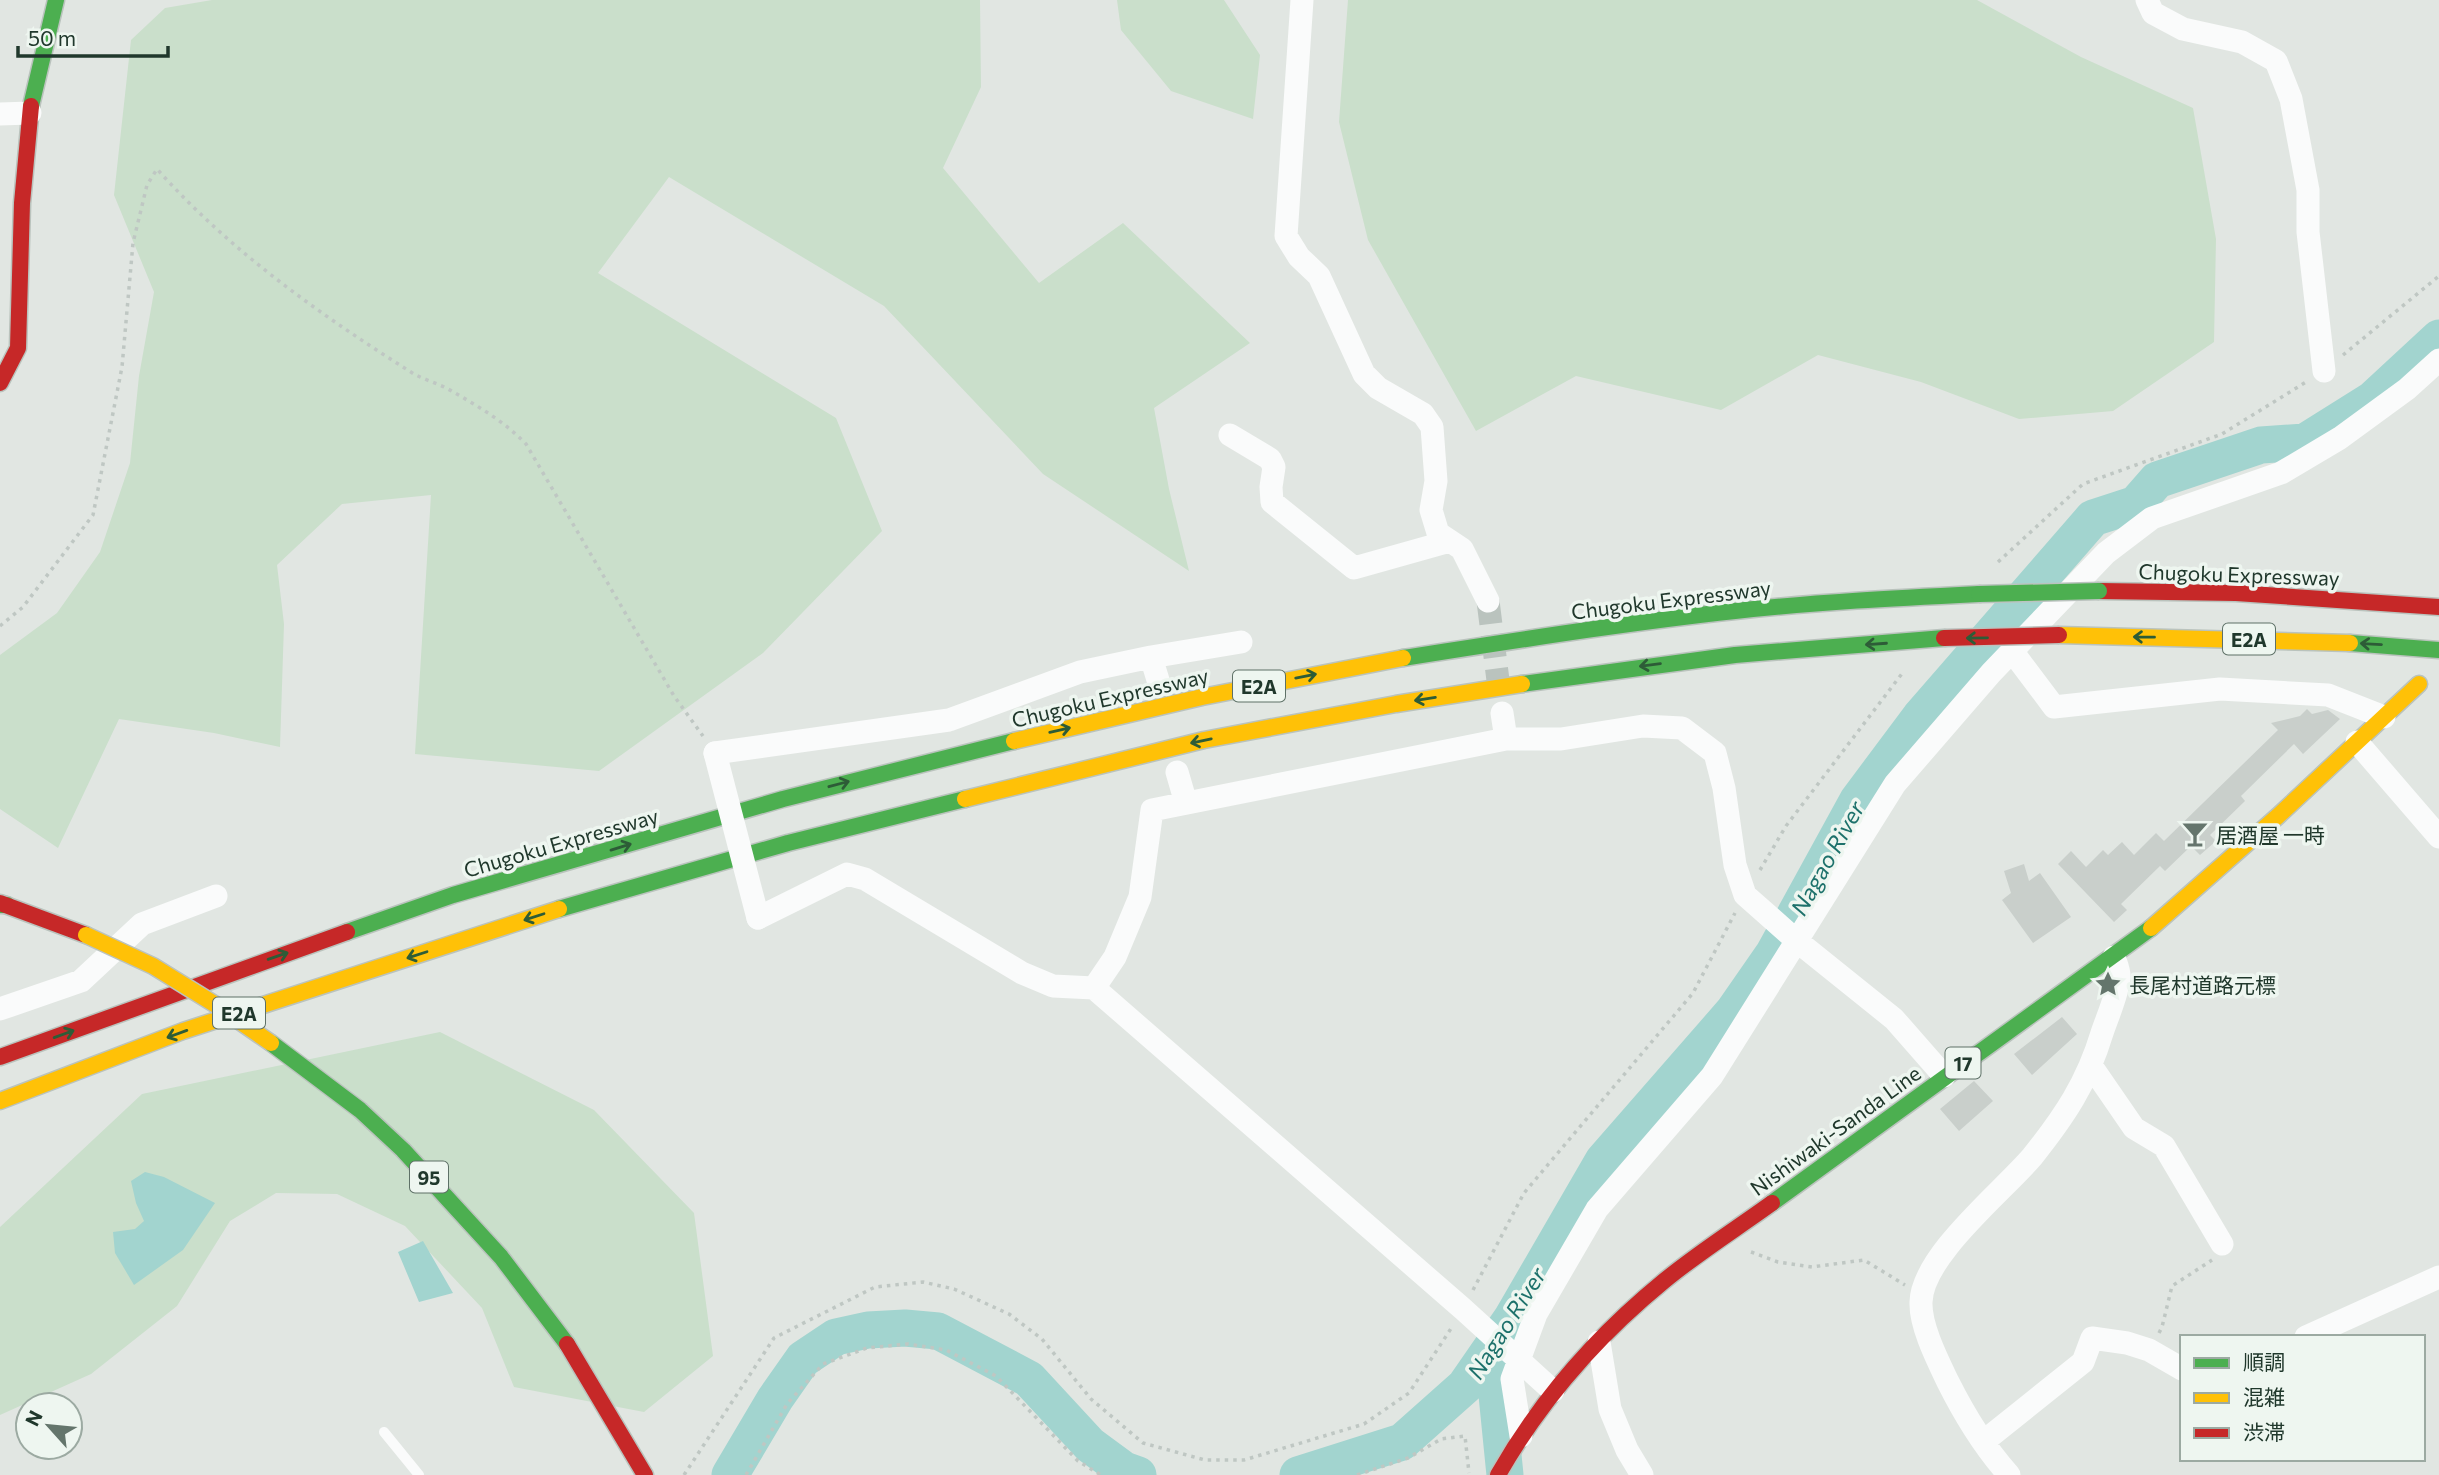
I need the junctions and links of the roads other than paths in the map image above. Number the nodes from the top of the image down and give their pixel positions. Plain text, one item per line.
1 (56, 0) edge
2 (1302, 0) edge
3 (2147, 0) edge
4 (30, 113) junction
5 (0, 114) edge
6 (11, 203) edge
7 (10, 303) edge
8 (2439, 360) edge
9 (2324, 371) road end
10 (0, 383) edge
11 (1230, 435) dead end
12 (1450, 541) junction
13 (1488, 601) tunnel mouth
14 (2439, 607) edge
15 (1241, 642) dead end
16 (2439, 650) edge
17 (2012, 651) junction
18 (1151, 657) junction
19 (1158, 680) dead end
20 (2419, 684) dead end
21 (1502, 713) tunnel mouth
22 (2385, 717) junction
23 (1506, 739) junction
24 (2357, 742) junction
25 (1177, 772) dead end
26 (1186, 803) junction
27 (2439, 837) edge
28 (216, 896) dead end
29 (2, 904) edge
30 (1797, 941) junction
31 (2114, 957) junction
32 (1094, 988) junction
33 (0, 1009) edge
34 (0, 1057) edge
35 (2092, 1067) junction
36 (1944, 1076) junction
37 (0, 1101) edge
38 (2222, 1244) road end
39 (2439, 1277) edge
40 (2310, 1335) edge
41 (1599, 1342) junction
42 (1519, 1359) junction
43 (2180, 1369) edge
44 (1553, 1391) junction
45 (384, 1432) dead end
46 (1517, 1440) junction
47 (1983, 1442) junction
48 (419, 1475) edge
49 (645, 1475) edge
50 (1498, 1475) edge
51 (1642, 1475) edge
52 (2009, 1475) edge

1 - 4 main road
2 - 12 street
3 - 9 street
4 - 5 street
4 - 6 main road
6 - 7 main road
7 - 10 main road
8 - 17 street
11 - 12 street
12 - 13 street
34 -> 14 main road, Chugoku Expressway / E2A, bridge
15 - 18 street
16 -> 37 main road, E2A, bridge
17 - 22 street
17 - 30 street
18 - 19 street
18 - 32 street, bridge
20 - 22 main road, Nishiwaki-Sanda Line / 17
21 - 23 street
22 - 24 main road, Nishiwaki-Sanda Line / 17
23 - 26 street
23 - 30 street
24 - 27 street
24 - 31 main road, Nishiwaki-Sanda Line / 17
25 - 26 street
26 - 32 street
28 - 33 street
29 - 49 main road, 95, bridge
30 - 36 street
30 - 42 street
31 - 35 street
31 - 36 main road, Nishiwaki-Sanda Line / 17
32 - 42 street
35 - 38 street
35 - 47 street
36 - 41 main road, Nishiwaki-Sanda Line / 17
39 - 40 street
41 - 44 main road, Nishiwaki-Sanda Line / 17
41 - 51 street
42 - 44 street
42 - 46 street
43 - 47 street
44 - 46 main road, Nishiwaki-Sanda Line / 17
45 - 48 lane
46 - 50 main road, Nishiwaki-Sanda Line / 17
47 - 52 street

